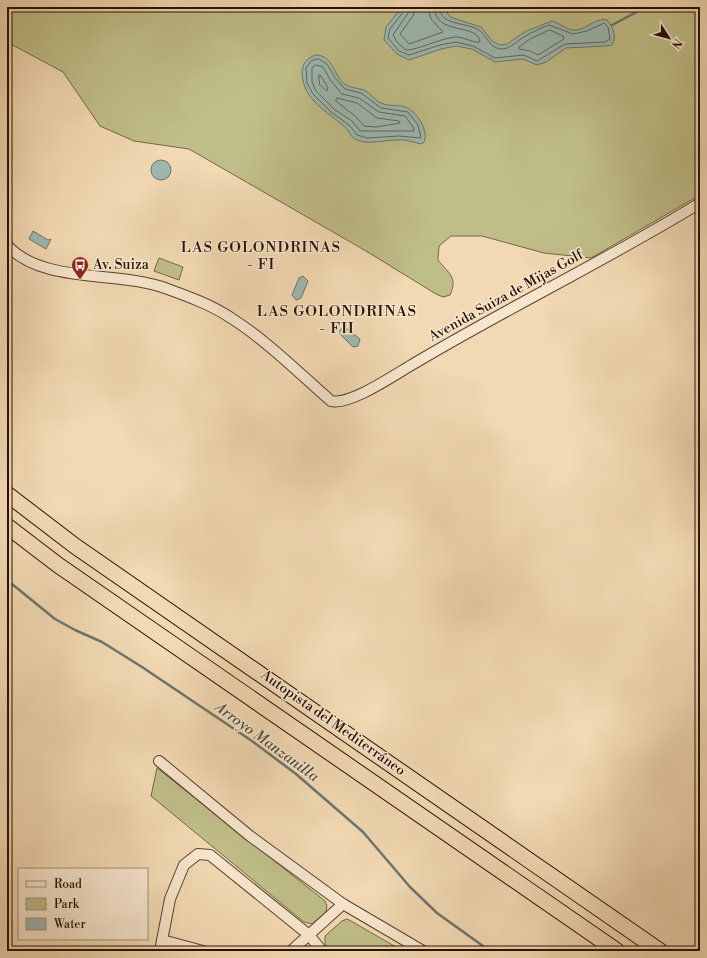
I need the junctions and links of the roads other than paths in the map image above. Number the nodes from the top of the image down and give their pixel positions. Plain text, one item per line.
1 (700, 203) edge
2 (7, 246) edge
3 (7, 494) edge
4 (7, 526) edge
5 (159, 761) dead end
6 (343, 904) junction
7 (309, 935) junction
8 (162, 940) junction
9 (656, 949) edge
10 (160, 951) edge
11 (203, 951) edge
12 (291, 951) edge
13 (322, 951) edge
14 (423, 951) edge
15 (617, 951) edge

1 - 2 street, Avenida Suiza de Mijas Golf
3 - 9 highway, Autopista del Mediterráneo
4 - 15 highway, Autopista del Mediterráneo
5 - 6 street
6 - 7 street
6 - 14 street
7 - 8 street
7 - 12 street
7 - 13 street
8 - 10 street
8 - 11 street

